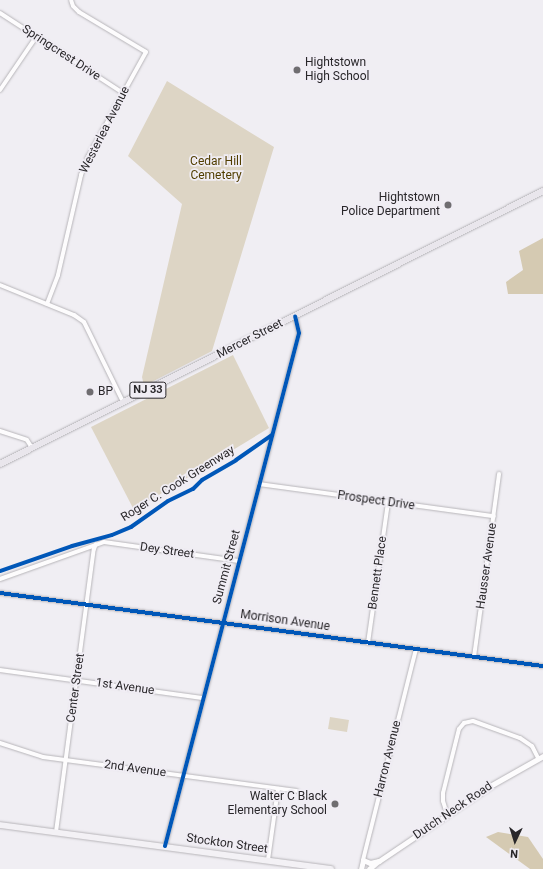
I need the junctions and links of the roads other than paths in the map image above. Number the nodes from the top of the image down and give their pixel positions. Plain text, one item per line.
1 (71, 0) edge
2 (0, 13) edge
3 (36, 37) junction
4 (0, 90) edge
5 (124, 93) junction
6 (543, 191) edge
7 (0, 285) edge
8 (47, 304) junction
9 (295, 316) junction
10 (123, 402) junction
11 (0, 431) edge
12 (32, 448) junction
13 (0, 464) edge
14 (500, 474) dead end
15 (259, 484) junction
16 (388, 503) junction
17 (494, 516) junction
18 (96, 544) junction
19 (239, 561) junction
20 (0, 579) edge
21 (0, 593) edge
22 (87, 605) junction
23 (222, 623) junction
24 (368, 642) junction
25 (416, 649) junction
26 (474, 657) junction
27 (543, 666) edge
28 (0, 670) edge
29 (77, 680) junction
30 (202, 698) junction
31 (0, 743) edge
32 (541, 757) edge
33 (66, 760) junction
34 (182, 776) junction
35 (278, 789) junction
36 (296, 791) dead end
37 (447, 814) junction
38 (0, 825) edge
39 (56, 832) junction
40 (164, 846) junction
41 (268, 860) junction
42 (363, 860) junction
43 (379, 861) junction
44 (331, 869) edge
45 (361, 869) edge
46 (369, 869) edge

1 - 5 street, Westerlea Avenue
2 - 3 street, Springcrest Drive
3 - 4 street
3 - 5 street, Springcrest Drive
5 - 8 street, Westerlea Avenue
6 - 9 main road, Mercer Street / NJ 33
7 - 8 street
8 - 10 street
9 - 10 main road, Mercer Street / NJ 33
9 - 15 street, Summit Street
10 - 12 main road, Mercer Street / NJ 33
11 - 12 street
12 - 13 main road, Mercer Street / NJ 33
14 - 17 street, Hausser Avenue
15 - 16 street, Prospect Drive
15 - 19 street, Summit Street
16 - 17 street, Prospect Drive
16 - 24 street, Bennett Place
17 - 26 street, Hausser Avenue
18 - 19 street, Dey Street
18 - 20 street, Dey Street
18 - 22 street, Center Street
19 - 23 street, Summit Street
21 - 22 street, Morrison Avenue
22 - 23 street, Morrison Avenue
22 - 29 street, Center Street
23 - 24 street, Morrison Avenue
23 - 30 street, Summit Street
24 - 25 street, Morrison Avenue
25 - 26 street, Morrison Avenue
25 - 42 street, Harron Avenue
26 - 27 street, Morrison Avenue
28 - 29 street, 1st Avenue
29 - 30 street, 1st Avenue
29 - 33 street, Center Street
30 - 34 street, Summit Street
31 - 33 street, 2nd Avenue
32 - 37 street, Dutch Neck Road
32 - 37 street
33 - 34 street, 2nd Avenue
33 - 39 street, Center Street
34 - 35 street, 2nd Avenue
34 - 40 street, Summit Street
35 - 36 street, 2nd Avenue
35 - 41 street
37 - 43 street, Dutch Neck Road
38 - 39 main road, Stockton Street
39 - 40 main road, Stockton Street
40 - 41 main road, Stockton Street
41 - 44 main road, Stockton Street
42 - 43 street
42 - 45 street, Harron Avenue
43 - 46 street, Dutch Neck Road

